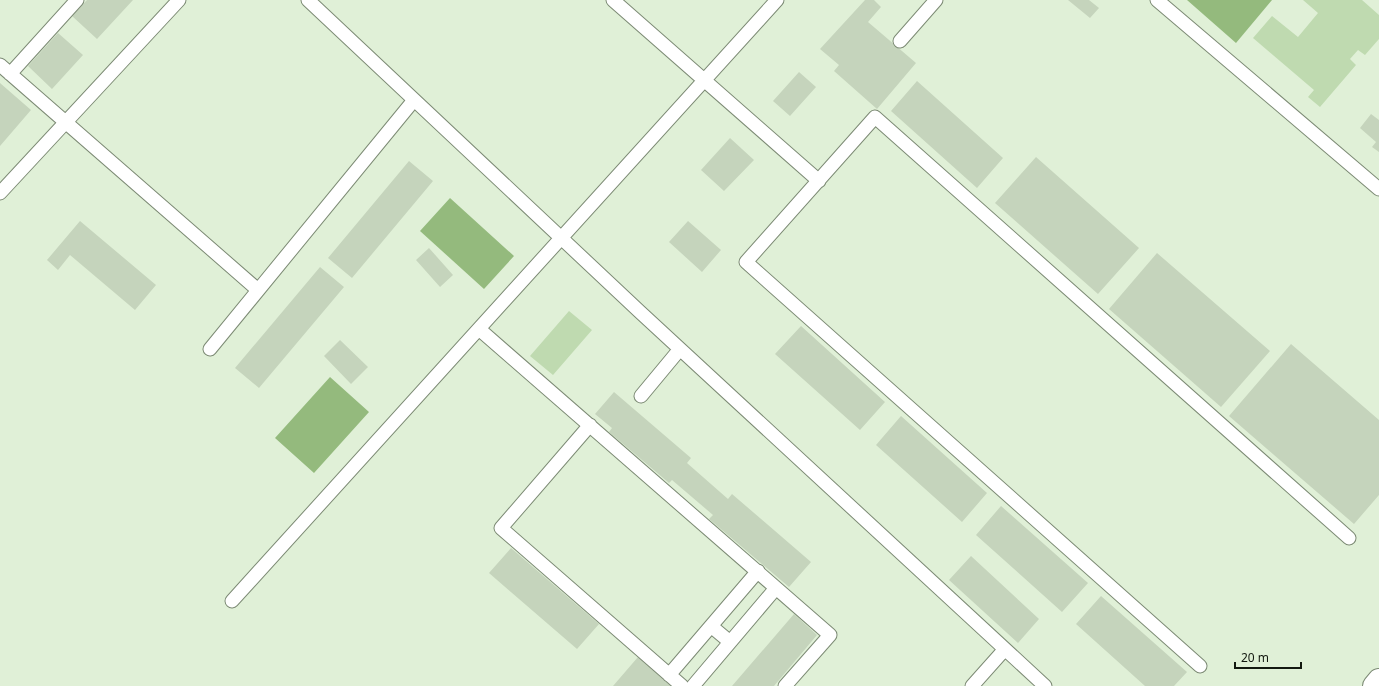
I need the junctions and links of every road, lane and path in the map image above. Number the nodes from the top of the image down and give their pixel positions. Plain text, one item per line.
1 (77, 0) edge
2 (179, 0) edge
3 (308, 0) edge
4 (613, 0) edge
5 (777, 0) edge
6 (936, 0) edge
7 (1157, 0) edge
8 (900, 40) dead end
9 (5, 69) edge
10 (704, 80) junction
11 (414, 100) junction
12 (66, 122) junction
13 (819, 180) junction
14 (1379, 189) edge
15 (0, 193) edge
16 (561, 238) junction
17 (258, 290) junction
18 (479, 329) junction
19 (210, 349) dead end
20 (680, 349) junction
21 (641, 396) dead end
22 (590, 425) junction
23 (1349, 538) dead end
24 (758, 571) junction
25 (776, 588) junction
26 (232, 601) dead end
27 (711, 626) junction
28 (730, 642) junction
29 (1005, 649) junction
30 (1200, 666) dead end
31 (669, 675) junction
32 (1379, 680) edge
33 (682, 686) edge
34 (693, 686) edge
35 (785, 686) edge
36 (972, 686) edge
37 (1045, 686) edge
38 (1374, 686) edge

1 - 9 lane
2 - 12 lane
3 - 11 lane
4 - 10 lane
5 - 10 lane
6 - 8 lane
7 - 14 lane
9 - 12 lane
10 - 13 lane
10 - 16 lane
11 - 16 lane
11 - 17 lane
12 - 15 lane
12 - 17 lane
13 - 23 lane
13 - 30 lane
16 - 18 lane
16 - 20 lane
17 - 19 lane
18 - 22 lane
18 - 26 lane
20 - 21 lane
20 - 29 lane
22 - 24 lane
22 - 31 lane
24 - 25 lane
24 - 27 lane
25 - 28 lane
25 - 35 lane
27 - 28 lane
27 - 31 lane
28 - 34 lane
29 - 36 lane
29 - 37 lane
31 - 33 lane
32 - 38 street

